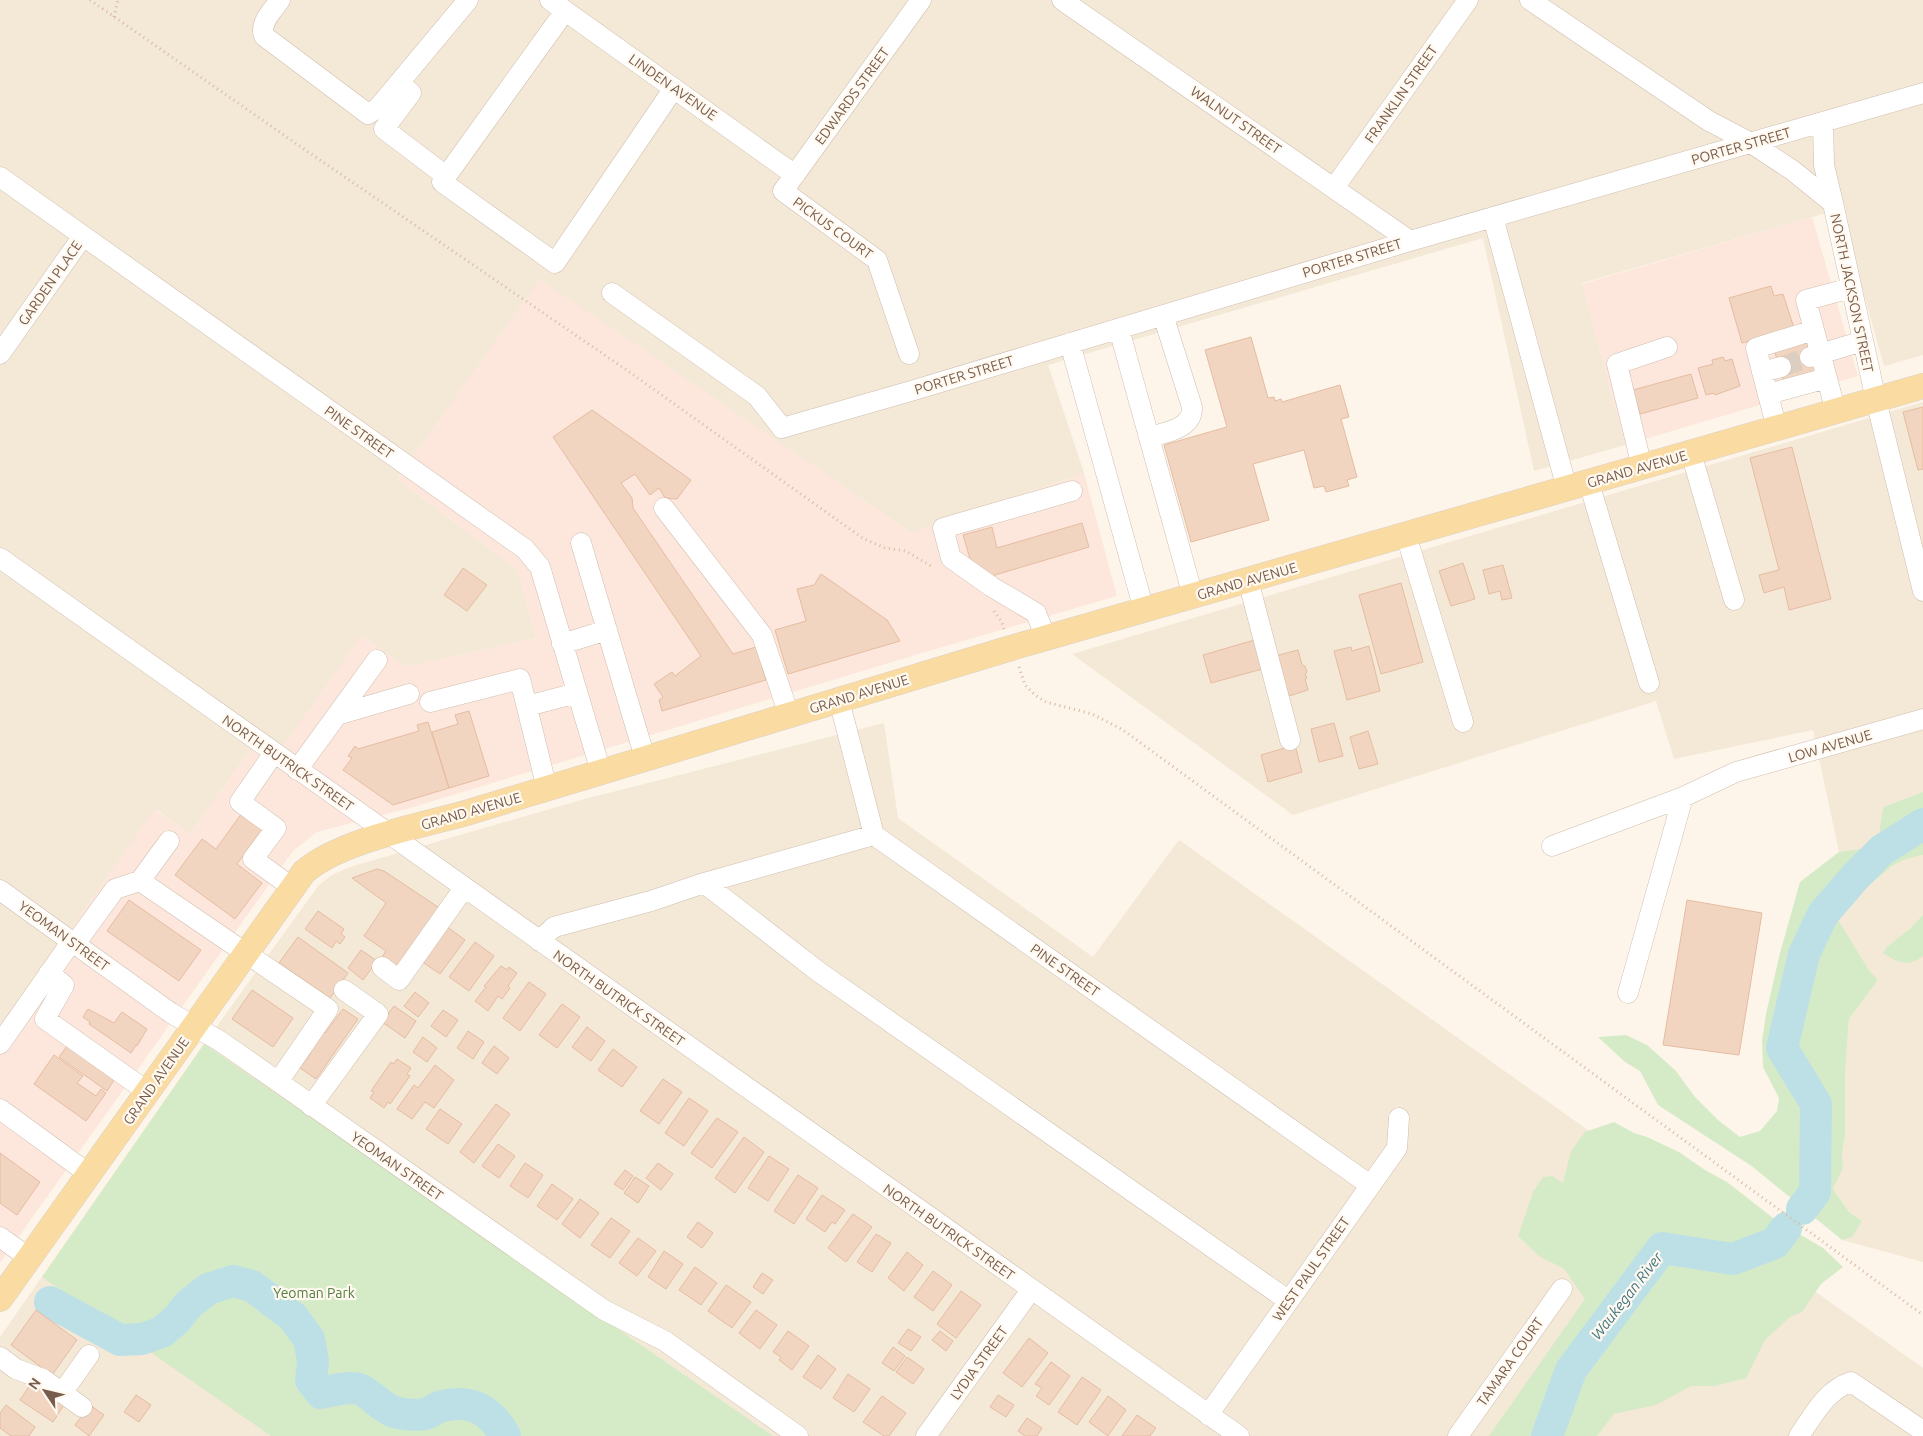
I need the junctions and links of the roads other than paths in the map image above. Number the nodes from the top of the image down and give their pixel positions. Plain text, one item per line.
1 (280, 0) edge
2 (450, 0) edge
3 (468, 0) edge
4 (921, 0) edge
5 (1062, 0) edge
6 (1468, 0) edge
7 (1530, 0) edge
8 (558, 5) edge
9 (444, 29) junction
10 (398, 83) junction
11 (674, 88) junction
12 (1923, 93) edge
13 (1823, 123) junction
14 (1751, 143) junction
15 (795, 174) junction
16 (446, 176) junction
17 (0, 177) edge
18 (1334, 188) junction
19 (783, 191) joint
20 (1833, 203) junction
21 (1493, 217) junction
22 (83, 236) junction
23 (1410, 241) junction
24 (1851, 288) junction
25 (612, 293) dead end
26 (1163, 315) junction
27 (1119, 329) junction
28 (1814, 330) junction
29 (1863, 342) junction
30 (1070, 343) junction
31 (1667, 347) dead end
32 (0, 354) edge
33 (909, 354) dead end
34 (1816, 356) junction
35 (1827, 378) junction
36 (1923, 386) edge
37 (1768, 394) junction
38 (1876, 400) junction
39 (1836, 412) junction
40 (1777, 429) junction
41 (1150, 437) junction
42 (1691, 454) junction
43 (1642, 467) junction
44 (1578, 486) junction
45 (1072, 491) dead end
46 (664, 508) dead end
47 (1406, 535) junction
48 (581, 543) dead end
49 (0, 558) edge
50 (1248, 580) junction
51 (1923, 591) edge
52 (1193, 596) junction
53 (1734, 600) dead end
54 (1144, 610) junction
55 (608, 630) junction
56 (1046, 638) junction
57 (562, 644) junction
58 (377, 660) dead end
59 (1649, 683) dead end
60 (409, 694) dead end
61 (576, 694) junction
62 (839, 700) junction
63 (430, 702) dead end
64 (526, 706) junction
65 (789, 715) junction
66 (337, 716) junction
67 (1923, 719) edge
68 (1463, 722) dead end
69 (1290, 740) dead end
70 (274, 753) junction
71 (645, 758) junction
72 (296, 770) junction
73 (601, 772) junction
74 (547, 789) junction
75 (1683, 797) junction
76 (388, 835) junction
77 (874, 835) junction
78 (169, 840) dead end
79 (1552, 846) dead end
80 (140, 881) junction
81 (704, 883) junction
82 (293, 888) junction
83 (464, 888) junction
84 (0, 890) edge
85 (539, 941) junction
86 (73, 943) junction
87 (246, 953) junction
88 (382, 968) dead end
89 (49, 974) junction
90 (344, 990) dead end
91 (1628, 993) dead end
92 (194, 1026) junction
93 (0, 1044) edge
94 (278, 1082) junction
95 (148, 1092) junction
96 (311, 1106) junction
97 (0, 1110) edge
98 (1399, 1118) dead end
99 (89, 1174) junction
100 (1370, 1185) junction
101 (0, 1237) edge
102 (29, 1258) junction
103 (1562, 1288) dead end
104 (1032, 1290) junction
105 (0, 1299) edge
106 (1289, 1301) junction
107 (90, 1355) dead end
108 (0, 1357) edge
109 (62, 1393) junction
110 (82, 1407) dead end
111 (1208, 1415) junction
112 (1923, 1431) edge
113 (798, 1436) edge
114 (926, 1436) edge
115 (1238, 1436) edge
116 (1458, 1436) edge
117 (1799, 1436) edge

1 - 10 street
2 - 9 street
3 - 9 street
4 - 15 street, EDWARDS STREET
5 - 18 street, WALNUT STREET
6 - 18 street, FRANKLIN STREET
7 - 14 street, NORTH JACKSON STREET
8 - 11 street, LINDEN AVENUE
8 - 16 street
9 - 10 street
10 - 16 street
11 - 15 street, LINDEN AVENUE
11 - 16 street
12 - 13 street, PORTER STREET
13 - 14 street, PORTER STREET
13 - 20 street
14 - 20 street, NORTH JACKSON STREET
14 - 21 street, PORTER STREET
15 - 19 street, EDWARDS STREET
17 - 22 street, PINE STREET
18 - 23 street, WALNUT STREET
19 - 33 street, PICKUS COURT
20 - 24 street, NORTH JACKSON STREET
21 - 23 street, PORTER STREET
21 - 44 street
22 - 32 street, GARDEN PLACE
22 - 57 street, PINE STREET
23 - 26 street, PORTER STREET
24 - 28 street
24 - 29 street, NORTH JACKSON STREET
25 - 30 street, PORTER STREET
26 - 27 street, PORTER STREET
26 - 41 street
27 - 30 street, PORTER STREET
27 - 41 street
28 - 34 street
28 - 37 street
29 - 34 street
29 - 38 street, NORTH JACKSON STREET
30 - 54 street
31 - 43 street
34 - 35 street
35 - 37 street
35 - 39 street
36 - 38 main road, GRAND AVENUE
37 - 40 street
38 - 39 main road, GRAND AVENUE
38 - 51 street, NORTH JACKSON STREET
39 - 40 main road, GRAND AVENUE
40 - 42 main road, GRAND AVENUE
41 - 52 street
42 - 43 main road, GRAND AVENUE
42 - 53 street
43 - 44 main road, GRAND AVENUE
44 - 47 main road, GRAND AVENUE
44 - 59 street
45 - 56 street
46 - 65 street
47 - 50 main road, GRAND AVENUE
47 - 68 street
48 - 55 street
49 - 70 street, NORTH BUTRICK STREET
50 - 52 main road, GRAND AVENUE
50 - 69 street
52 - 54 main road, GRAND AVENUE
54 - 56 main road, GRAND AVENUE
55 - 57 street
55 - 71 street
56 - 62 main road, GRAND AVENUE
57 - 61 street, PINE STREET
58 - 66 street
60 - 66 street
61 - 64 street
61 - 73 street, PINE STREET
62 - 65 main road, GRAND AVENUE
62 - 77 street
63 - 64 street
64 - 74 street
65 - 71 main road, GRAND AVENUE
66 - 72 street
67 - 75 street, LOW AVENUE
70 - 72 street, NORTH BUTRICK STREET
70 - 82 street
71 - 73 main road, GRAND AVENUE
72 - 76 street, NORTH BUTRICK STREET
73 - 74 main road, GRAND AVENUE
74 - 76 main road, GRAND AVENUE
75 - 79 street, LOW AVENUE
75 - 91 street
76 - 82 main road, GRAND AVENUE
76 - 83 street, NORTH BUTRICK STREET
77 - 81 street
77 - 100 street, PINE STREET
78 - 80 street
80 - 86 street
80 - 87 street
81 - 85 street
81 - 106 street
82 - 87 main road, GRAND AVENUE
83 - 85 street, NORTH BUTRICK STREET
83 - 88 street
84 - 86 street, YEOMAN STREET
85 - 104 street, NORTH BUTRICK STREET
86 - 89 street
86 - 92 street, YEOMAN STREET
87 - 92 main road, GRAND AVENUE
87 - 94 street
89 - 93 street
89 - 95 street
90 - 96 street
92 - 94 street, YEOMAN STREET
92 - 95 main road, GRAND AVENUE
94 - 96 street, YEOMAN STREET
95 - 99 main road, GRAND AVENUE
96 - 113 street, YEOMAN STREET
97 - 99 street
98 - 100 street, WEST PAUL STREET
99 - 102 main road, GRAND AVENUE
100 - 106 street, WEST PAUL STREET
101 - 102 street
102 - 105 main road, GRAND AVENUE
103 - 116 street, TAMARA COURT
104 - 111 street, NORTH BUTRICK STREET
104 - 114 street, LYDIA STREET
106 - 111 street, WEST PAUL STREET
107 - 109 street
108 - 109 street
109 - 110 street
111 - 115 street, NORTH BUTRICK STREET
112 - 117 street

